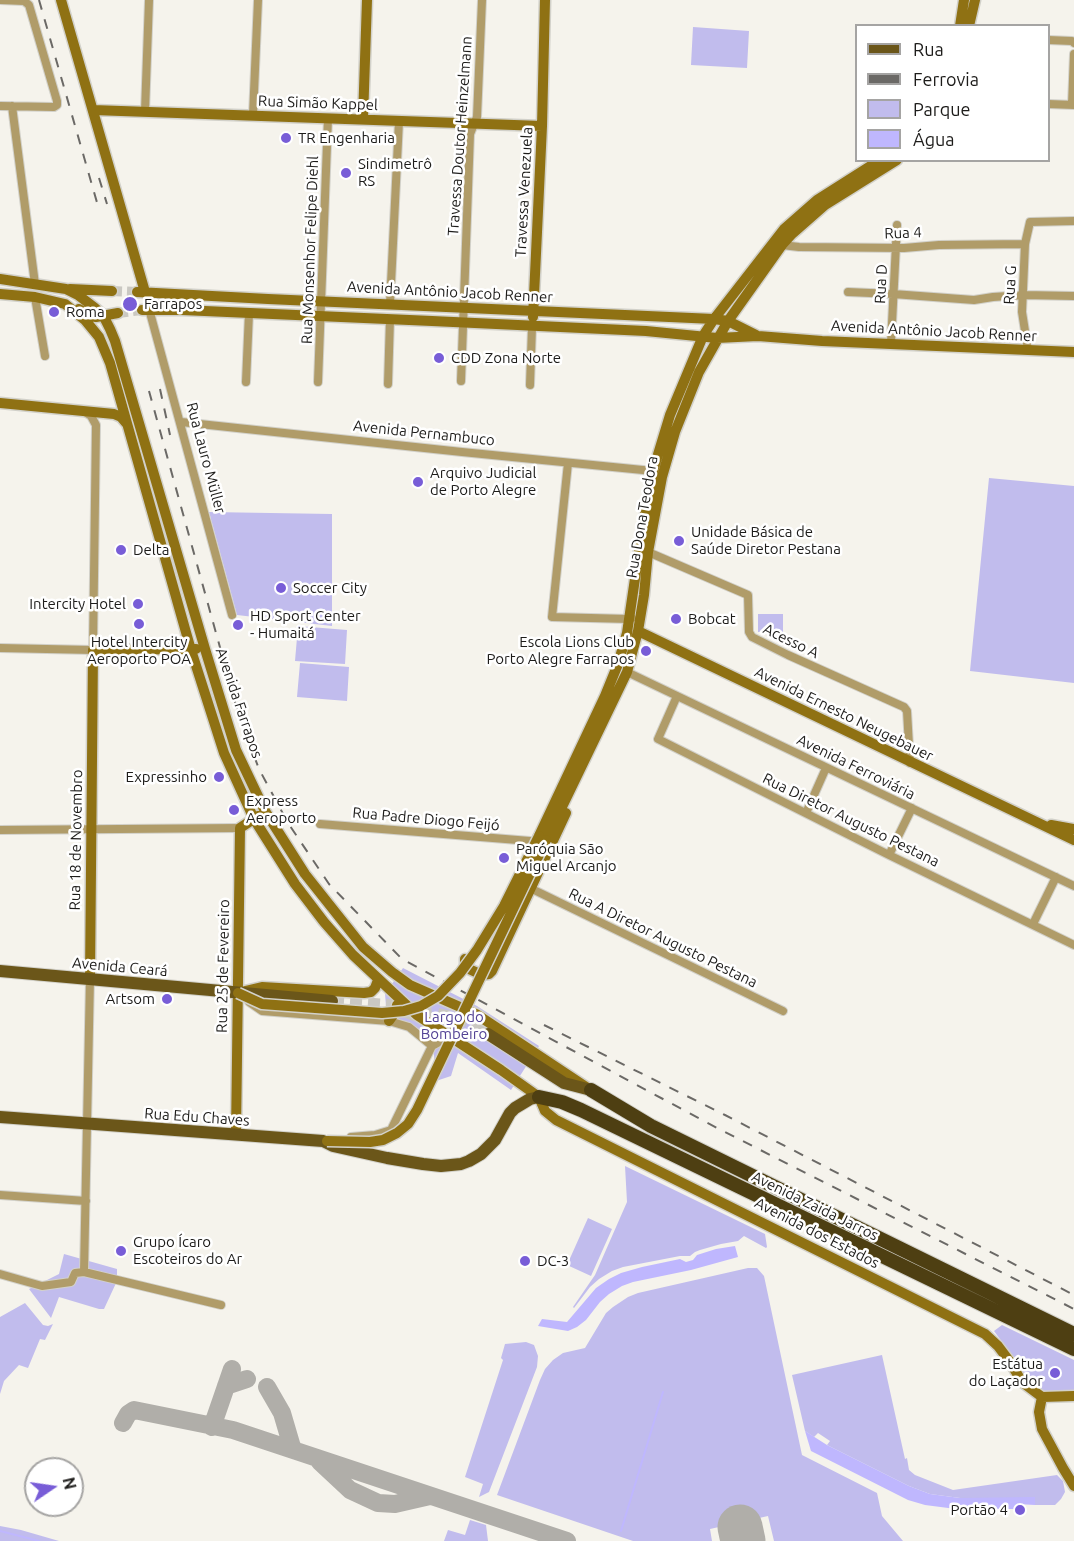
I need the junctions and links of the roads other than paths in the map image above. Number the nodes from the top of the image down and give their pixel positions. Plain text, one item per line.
1 (0, 0) edge
2 (61, 0) edge
3 (149, 0) edge
4 (258, 0) edge
5 (367, 0) edge
6 (482, 0) edge
7 (545, 0) edge
8 (964, 0) edge
9 (975, 0) edge
10 (960, 24) edge
11 (969, 24) edge
12 (1050, 40) edge
13 (1074, 43) edge
14 (1074, 54) edge
15 (1050, 104) edge
16 (1073, 105) edge
17 (0, 106) edge
18 (12, 106) junction
19 (93, 110) junction
20 (146, 112) junction
21 (253, 116) junction
22 (328, 118) junction
23 (363, 119) junction
24 (399, 121) junction
25 (474, 123) junction
26 (542, 126) junction
27 (877, 162) edge
28 (894, 162) edge
29 (1074, 221) edge
30 (897, 225) dead end
31 (1025, 244) junction
32 (782, 245) junction
33 (896, 248) junction
34 (0, 279) edge
35 (35, 284) junction
36 (66, 289) junction
37 (112, 291) tunnel mouth
38 (848, 292) dead end
39 (0, 294) edge
40 (184, 294) junction
41 (893, 294) junction
42 (1023, 296) junction
43 (1074, 296) edge
44 (35, 297) junction
45 (268, 299) junction
46 (297, 300) junction
47 (321, 302) junction
48 (390, 304) junction
49 (70, 307) junction
50 (433, 307) junction
51 (464, 308) junction
52 (145, 309) joint
53 (183, 310) junction
54 (533, 311) junction
55 (249, 313) junction
56 (267, 314) junction
57 (103, 315) junction
58 (296, 315) junction
59 (604, 315) junction
60 (321, 316) junction
61 (647, 316) junction
62 (390, 319) junction
63 (714, 319) junction
64 (432, 321) junction
65 (728, 321) junction
66 (463, 322) junction
67 (532, 327) junction
68 (604, 330) junction
69 (646, 331) junction
70 (682, 334) junction
71 (704, 336) junction
72 (758, 336) junction
73 (717, 338) junction
74 (115, 341) junction
75 (891, 344) junction
76 (1028, 350) junction
77 (1074, 352) edge
78 (696, 354) junction
79 (45, 356) dead end
80 (461, 381) dead end
81 (246, 382) dead end
82 (318, 382) dead end
83 (388, 384) dead end
84 (530, 385) dead end
85 (685, 392) junction
86 (0, 404) edge
87 (85, 411) junction
88 (181, 422) junction
89 (127, 425) junction
90 (568, 463) junction
91 (657, 474) junction
92 (648, 552) junction
93 (641, 608) junction
94 (232, 615) dead end
95 (628, 619) junction
96 (633, 632) junction
97 (0, 648) edge
98 (205, 649) junction
99 (93, 650) junction
100 (191, 650) junction
101 (627, 672) junction
102 (677, 696) junction
103 (910, 763) junction
104 (826, 768) junction
105 (571, 790) junction
106 (912, 808) junction
107 (266, 811) junction
108 (806, 813) junction
109 (254, 819) junction
110 (1039, 823) junction
111 (320, 824) dead end
112 (240, 828) junction
113 (91, 829) junction
114 (1074, 829) edge
115 (0, 830) edge
116 (538, 839) junction
117 (1074, 840) edge
118 (889, 855) junction
119 (1056, 877) junction
120 (1074, 886) edge
121 (532, 889) junction
122 (1033, 924) junction
123 (1074, 945) edge
124 (0, 971) edge
125 (90, 978) junction
126 (378, 980) junction
127 (238, 993) junction
128 (398, 999) junction
129 (332, 1001) tunnel mouth
130 (783, 1011) dead end
131 (389, 1021) junction
132 (488, 1035) tunnel mouth
133 (461, 1044) junction
134 (432, 1046) junction
135 (591, 1090) junction
136 (539, 1097) junction
137 (0, 1117) edge
138 (88, 1124) junction
139 (236, 1134) junction
140 (325, 1141) junction
141 (0, 1195) edge
142 (86, 1201) junction
143 (84, 1272) junction
144 (0, 1274) edge
145 (220, 1305) dead end
146 (1074, 1334) edge
147 (1074, 1349) edge
148 (1074, 1396) edge
149 (1042, 1397) junction
150 (1074, 1486) edge

1 - 18 street
2 - 19 main road
3 - 20 street
4 - 21 street
5 - 23 main road
6 - 25 street, Travessa Doutor Heinzelmann
7 - 26 main road, Travessa Venezuela
8 - 10 main road
9 - 11 main road
12 - 13 street
14 - 16 street
15 - 16 street
17 - 18 street
18 - 35 street
19 - 20 main road, Rua Simão Kappel
19 - 40 main road, Avenida Antônio Jacob Renner
20 - 21 main road, Rua Simão Kappel
21 - 22 main road, Rua Simão Kappel
22 - 23 main road, Rua Simão Kappel
22 - 47 street, Rua Monsenhor Felipe Diehl
23 - 24 main road, Rua Simão Kappel
24 - 25 main road, Rua Simão Kappel
24 - 48 street
25 - 26 main road, Rua Simão Kappel
25 - 51 street, Travessa Doutor Heinzelmann
26 - 54 main road, Travessa Venezuela
27 - 63 main road, Rua Dona Teodora
28 - 32 main road, Rua Dona Teodora
29 - 31 street, Rua G
30 - 33 street, Rua D
31 - 33 street, Rua 4
31 - 42 street, Rua G
32 - 33 street, Rua 4
32 - 65 main road, Rua Dona Teodora
33 - 41 street, Rua D
34 - 35 main road, Avenida Farrapos
35 - 36 main road, Avenida Farrapos
36 - 37 main road
36 - 57 main road, Avenida Farrapos
38 - 41 street
39 - 44 main road, Avenida Farrapos
40 - 45 main road, Avenida Antônio Jacob Renner
40 - 53 main road
41 - 42 street
41 - 75 street, Rua D
42 - 43 street
42 - 76 street, Rua G
44 - 49 main road, Avenida Farrapos
44 - 79 street
45 - 46 main road, Avenida Antônio Jacob Renner
45 - 56 main road
46 - 47 main road, Avenida Antônio Jacob Renner
46 - 58 main road
47 - 48 main road, Avenida Antônio Jacob Renner
47 - 60 street, Rua Monsenhor Felipe Diehl
48 - 50 main road, Avenida Antônio Jacob Renner
49 - 57 main road
49 - 89 main road, Avenida Farrapos
50 - 51 main road, Avenida Antônio Jacob Renner
50 - 64 main road
51 - 54 main road, Avenida Antônio Jacob Renner
51 - 66 street, Travessa Doutor Heinzelmann
52 - 53 main road, Avenida Antônio Jacob Renner
52 - 88 street, Rua Lauro Müller
53 - 55 main road, Avenida Antônio Jacob Renner
54 - 59 main road, Avenida Antônio Jacob Renner
54 - 67 main road, Travessa Venezuela
55 - 56 main road, Avenida Antônio Jacob Renner
55 - 81 street
56 - 58 main road, Avenida Antônio Jacob Renner
57 - 74 main road, Avenida Farrapos
57 - 74 main road
58 - 60 main road, Avenida Antônio Jacob Renner
59 - 61 main road, Avenida Antônio Jacob Renner
59 - 68 main road
60 - 62 main road, Avenida Antônio Jacob Renner
60 - 82 street, Rua Monsenhor Felipe Diehl
61 - 63 main road, Avenida Antônio Jacob Renner
61 - 69 main road
62 - 64 main road, Avenida Antônio Jacob Renner
62 - 83 street
63 - 65 main road, Avenida Antônio Jacob Renner
63 - 71 main road, Rua Dona Teodora
64 - 66 main road, Avenida Antônio Jacob Renner
65 - 72 main road, Avenida Antônio Jacob Renner
65 - 73 main road, Rua Dona Teodora
66 - 67 main road, Avenida Antônio Jacob Renner
66 - 80 street, Travessa Doutor Heinzelmann
67 - 68 main road, Avenida Antônio Jacob Renner
67 - 84 street, Travessa Venezuela
68 - 69 main road, Avenida Antônio Jacob Renner
69 - 70 main road, Avenida Antônio Jacob Renner
70 - 71 main road, Avenida Antônio Jacob Renner
70 - 78 main road
71 - 73 main road, Avenida Antônio Jacob Renner
71 - 78 main road, Rua Dona Teodora
72 - 73 main road, Avenida Antônio Jacob Renner
72 - 75 main road, Avenida Antônio Jacob Renner
73 - 85 main road, Rua Dona Teodora
74 - 98 main road, Avenida Farrapos
75 - 76 main road, Avenida Antônio Jacob Renner
76 - 77 main road, Avenida Antônio Jacob Renner
78 - 85 main road, Rua Dona Teodora
85 - 91 main road, Rua Dona Teodora
86 - 87 main road
87 - 89 main road
87 - 99 street, Rua 18 de Novembro
88 - 90 street, Avenida Pernambuco
88 - 94 street, Rua Lauro Müller
89 - 100 main road, Avenida Farrapos
90 - 91 street, Avenida Pernambuco
90 - 95 street
91 - 92 main road, Rua Dona Teodora
91 - 95 main road, Rua Dona Teodora
92 - 93 main road, Rua Dona Teodora
92 - 103 street, Acesso A
93 - 95 street
93 - 96 main road, Rua Dona Teodora
95 - 96 main road, Rua Dona Teodora
96 - 101 main road, Rua Dona Teodora
96 - 103 main road, Avenida Ernesto Neugebauer
96 - 116 main road, Rua Dona Teodora
97 - 99 street
98 - 100 main road
98 - 107 main road, Avenida Farrapos
99 - 100 main road
99 - 113 main road, Rua 18 de Novembro
100 - 109 main road, Avenida Farrapos
101 - 102 street, Avenida Ferroviária
101 - 105 main road, Rua Dona Teodora
102 - 104 street, Avenida Ferroviária
102 - 108 street, Rua Diretor Augusto Pestana
103 - 110 main road, Avenida Ernesto Neugebauer
104 - 106 street, Avenida Ferroviária
104 - 108 street
105 - 116 main road, Rua Dona Teodora
105 - 121 main road
106 - 118 street
106 - 119 street, Avenida Ferroviária
107 - 109 main road
107 - 135 main road, Avenida Farrapos
108 - 118 street, Rua Diretor Augusto Pestana
109 - 112 main road
109 - 126 main road, Avenida Farrapos
110 - 114 main road, Avenida Ernesto Neugebauer
110 - 117 main road, Avenida Ernesto Neugebauer
111 - 116 street, Rua Padre Diogo Feijó
112 - 113 street
112 - 127 main road, Rua 25 de Fevereiro
113 - 115 street
113 - 125 main road, Rua 18 de Novembro
116 - 121 main road
116 - 127 main road, bridge
116 - 140 main road, bridge
118 - 122 street, Rua Diretor Augusto Pestana
119 - 120 street, Avenida Ferroviária
119 - 122 street
121 - 130 street, Rua A Diretor Augusto Pestana
122 - 123 street, Rua Diretor Augusto Pestana
124 - 125 main road, Avenida Ceará
125 - 127 main road, Avenida Ceará
125 - 138 street, Rua 18 de Novembro
126 - 127 main road, Avenida Ceará
126 - 128 main road, Avenida Farrapos
127 - 129 main road, Avenida Ceará
127 - 131 street, Avenida Ceará
127 - 139 main road, Rua 25 de Fevereiro
128 - 131 main road
128 - 133 main road, Avenida Farrapos
131 - 134 street, Avenida Ceará
132 - 135 main road
133 - 134 street
133 - 136 main road, Avenida Farrapos
134 - 140 street, Rua Edu Chaves
135 - 146 highway, Avenida Zaida Jarros
136 - 140 main road
136 - 147 highway, Avenida Zaida Jarros
136 - 149 main road, Avenida dos Estados
137 - 138 main road, Rua Edu Chaves
138 - 139 main road, Rua Edu Chaves
138 - 142 street, Rua 18 de Novembro
139 - 140 main road, Rua Edu Chaves
141 - 142 street
142 - 143 street, Rua 18 de Novembro
143 - 144 street
143 - 145 street
148 - 149 main road
149 - 150 main road

